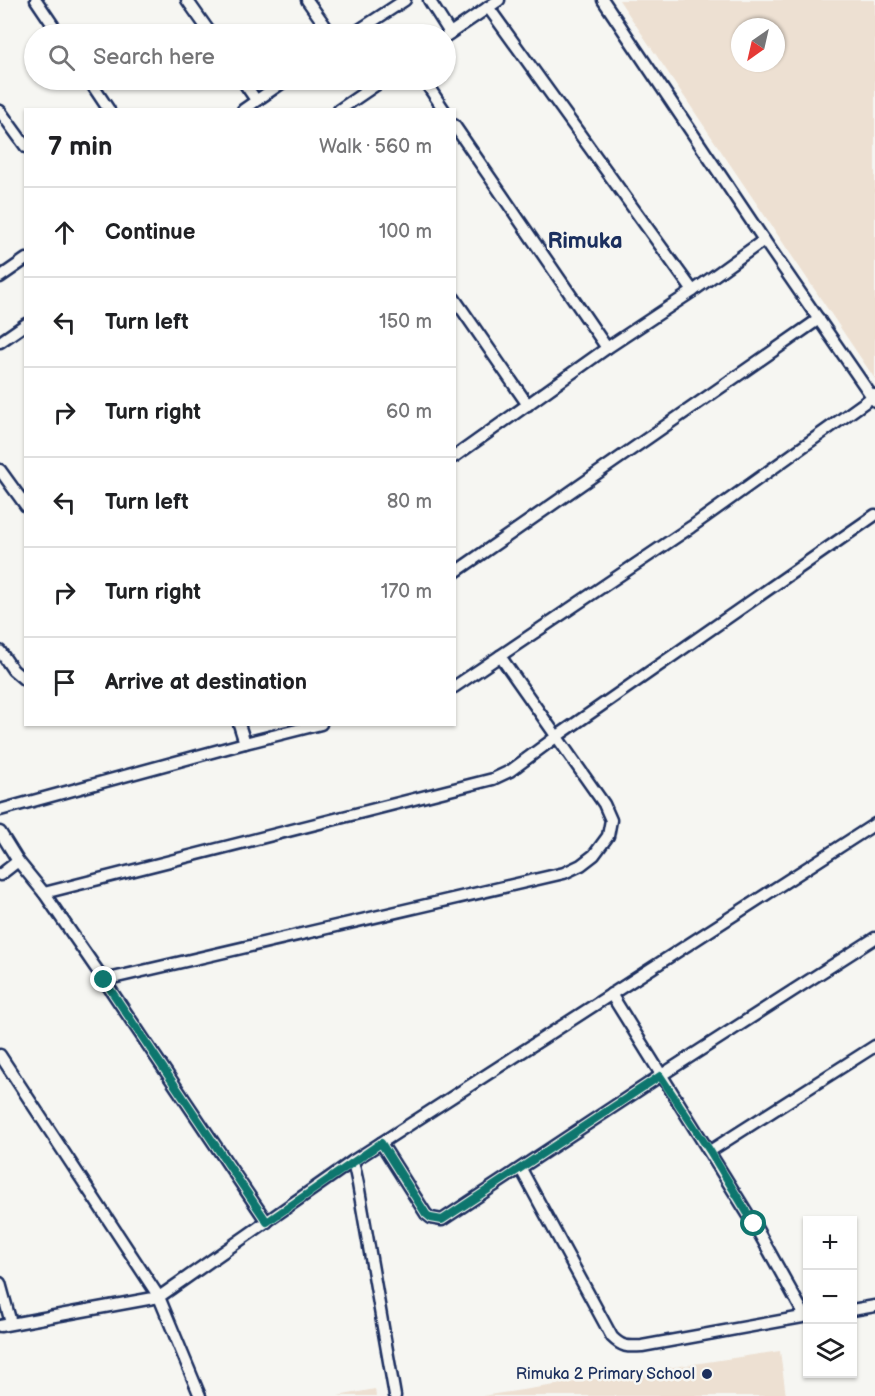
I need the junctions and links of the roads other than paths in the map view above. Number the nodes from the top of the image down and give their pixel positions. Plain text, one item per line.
1 (36, 0) edge
2 (187, 0) edge
3 (307, 0) edge
4 (405, 0) edge
5 (429, 0) edge
6 (499, 0) edge
7 (603, 0) edge
8 (488, 7) junction
9 (52, 24) edge
10 (204, 24) edge
11 (324, 24) edge
12 (368, 24) edge
13 (442, 24) edge
14 (456, 29) edge
15 (96, 90) edge
16 (249, 90) edge
17 (271, 90) edge
18 (368, 90) edge
19 (431, 90) edge
20 (256, 100) junction
21 (108, 108) edge
22 (246, 108) edge
23 (342, 108) edge
24 (443, 108) edge
25 (0, 111) edge
26 (456, 127) edge
27 (24, 144) edge
28 (764, 240) junction
29 (24, 260) edge
30 (0, 277) edge
31 (693, 291) junction
32 (456, 301) edge
33 (819, 319) junction
34 (24, 329) edge
35 (0, 342) edge
36 (607, 348) junction
37 (874, 398) edge
38 (528, 405) junction
39 (456, 456) edge
40 (0, 470) edge
41 (24, 504) edge
42 (875, 515) edge
43 (456, 572) edge
44 (0, 651) edge
45 (500, 656) junction
46 (24, 679) edge
47 (456, 686) edge
48 (240, 726) edge
49 (313, 726) edge
50 (556, 737) junction
51 (244, 743) junction
52 (0, 810) edge
53 (875, 824) edge
54 (0, 832) edge
55 (18, 861) junction
56 (0, 874) edge
57 (44, 893) junction
58 (875, 938) edge
59 (104, 980) junction
60 (611, 994) junction
61 (875, 1046) edge
62 (0, 1055) edge
63 (660, 1076) junction
64 (381, 1143) junction
65 (710, 1151) junction
66 (353, 1161) junction
67 (520, 1169) junction
68 (267, 1222) junction
69 (0, 1283) edge
70 (159, 1297) junction
71 (875, 1306) edge
72 (857, 1309) edge
73 (803, 1311) edge
74 (803, 1317) edge
75 (5, 1324) edge
76 (200, 1396) edge
77 (394, 1396) edge

1 - 9 street
2 - 10 street
3 - 11 street
4 - 12 street
5 - 13 street
6 - 8 street
7 - 28 street
8 - 14 street
8 - 31 street
15 - 21 street
16 - 20 street
17 - 20 street
18 - 23 street
19 - 24 street
20 - 22 street
25 - 27 street
26 - 36 street
28 - 31 street
28 - 33 street
29 - 30 street
31 - 36 street
32 - 38 street
33 - 37 street
33 - 43 street
34 - 35 street
36 - 38 street
37 - 45 street
38 - 39 street
40 - 41 street
42 - 50 street
44 - 46 street
45 - 47 street
45 - 50 street
48 - 51 street
49 - 51 street
50 - 57 street
50 - 59 street
51 - 52 street
53 - 60 street
54 - 55 street
55 - 56 street
55 - 57 street
57 - 59 street
58 - 63 street
59 - 68 street
60 - 63 street
60 - 64 street
61 - 65 street
62 - 70 street
63 - 65 street
63 - 67 street
64 - 66 street
64 - 67 street
65 - 73 street
66 - 68 street
66 - 77 street
67 - 74 street
68 - 70 street
69 - 75 street
70 - 75 street
70 - 76 street
71 - 72 street

